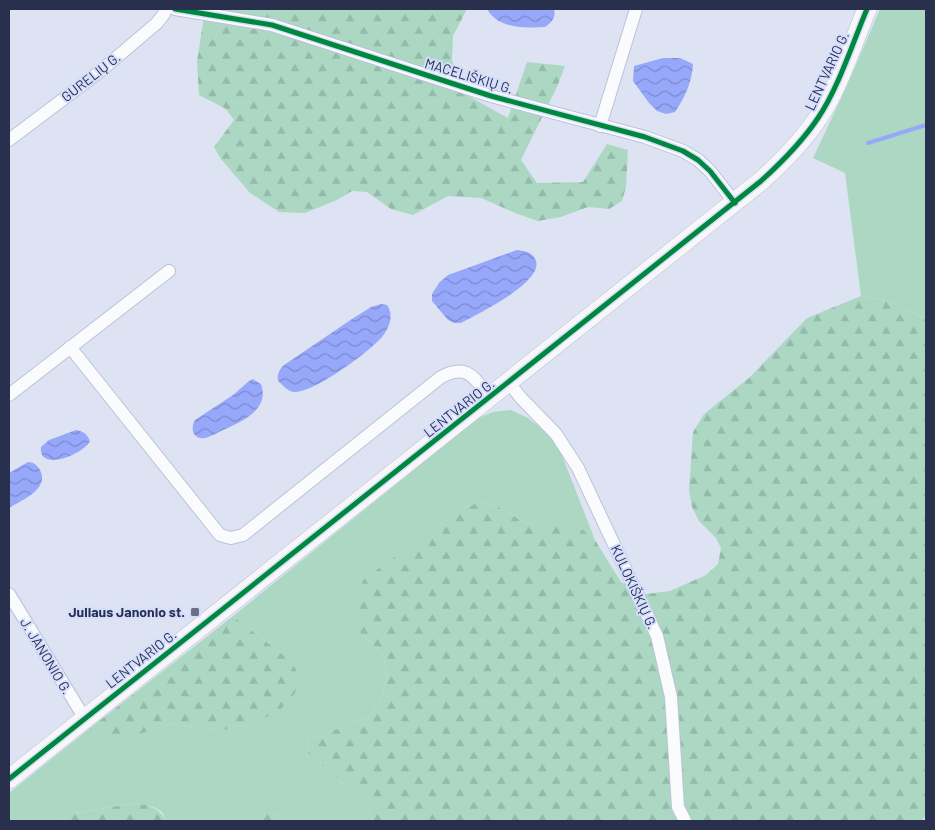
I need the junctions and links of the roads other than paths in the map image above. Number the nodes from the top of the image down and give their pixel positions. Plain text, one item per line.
1 (166, 9) edge
2 (175, 9) edge
3 (636, 9) edge
4 (867, 9) edge
5 (600, 126) junction
6 (9, 140) edge
7 (735, 203) junction
8 (169, 271) dead end
9 (70, 347) junction
10 (509, 383) junction
11 (9, 395) edge
12 (490, 397) junction
13 (9, 594) edge
14 (85, 718) junction
15 (9, 779) edge
16 (685, 821) edge

1 - 6 street, GURELIŲ G.
2 - 5 street, MACELIŠKIŲ G.
3 - 5 street
4 - 7 main road, LENTVARIO G.
5 - 7 street, MACELIŠKIŲ G.
7 - 10 main road, LENTVARIO G.
8 - 9 street
9 - 11 street
9 - 12 street
10 - 12 main road, LENTVARIO G.
10 - 16 street, KULOKIŠKIŲ G.
12 - 14 main road, LENTVARIO G.
13 - 14 street, J. JANONIO G.
14 - 15 main road, LENTVARIO G.

